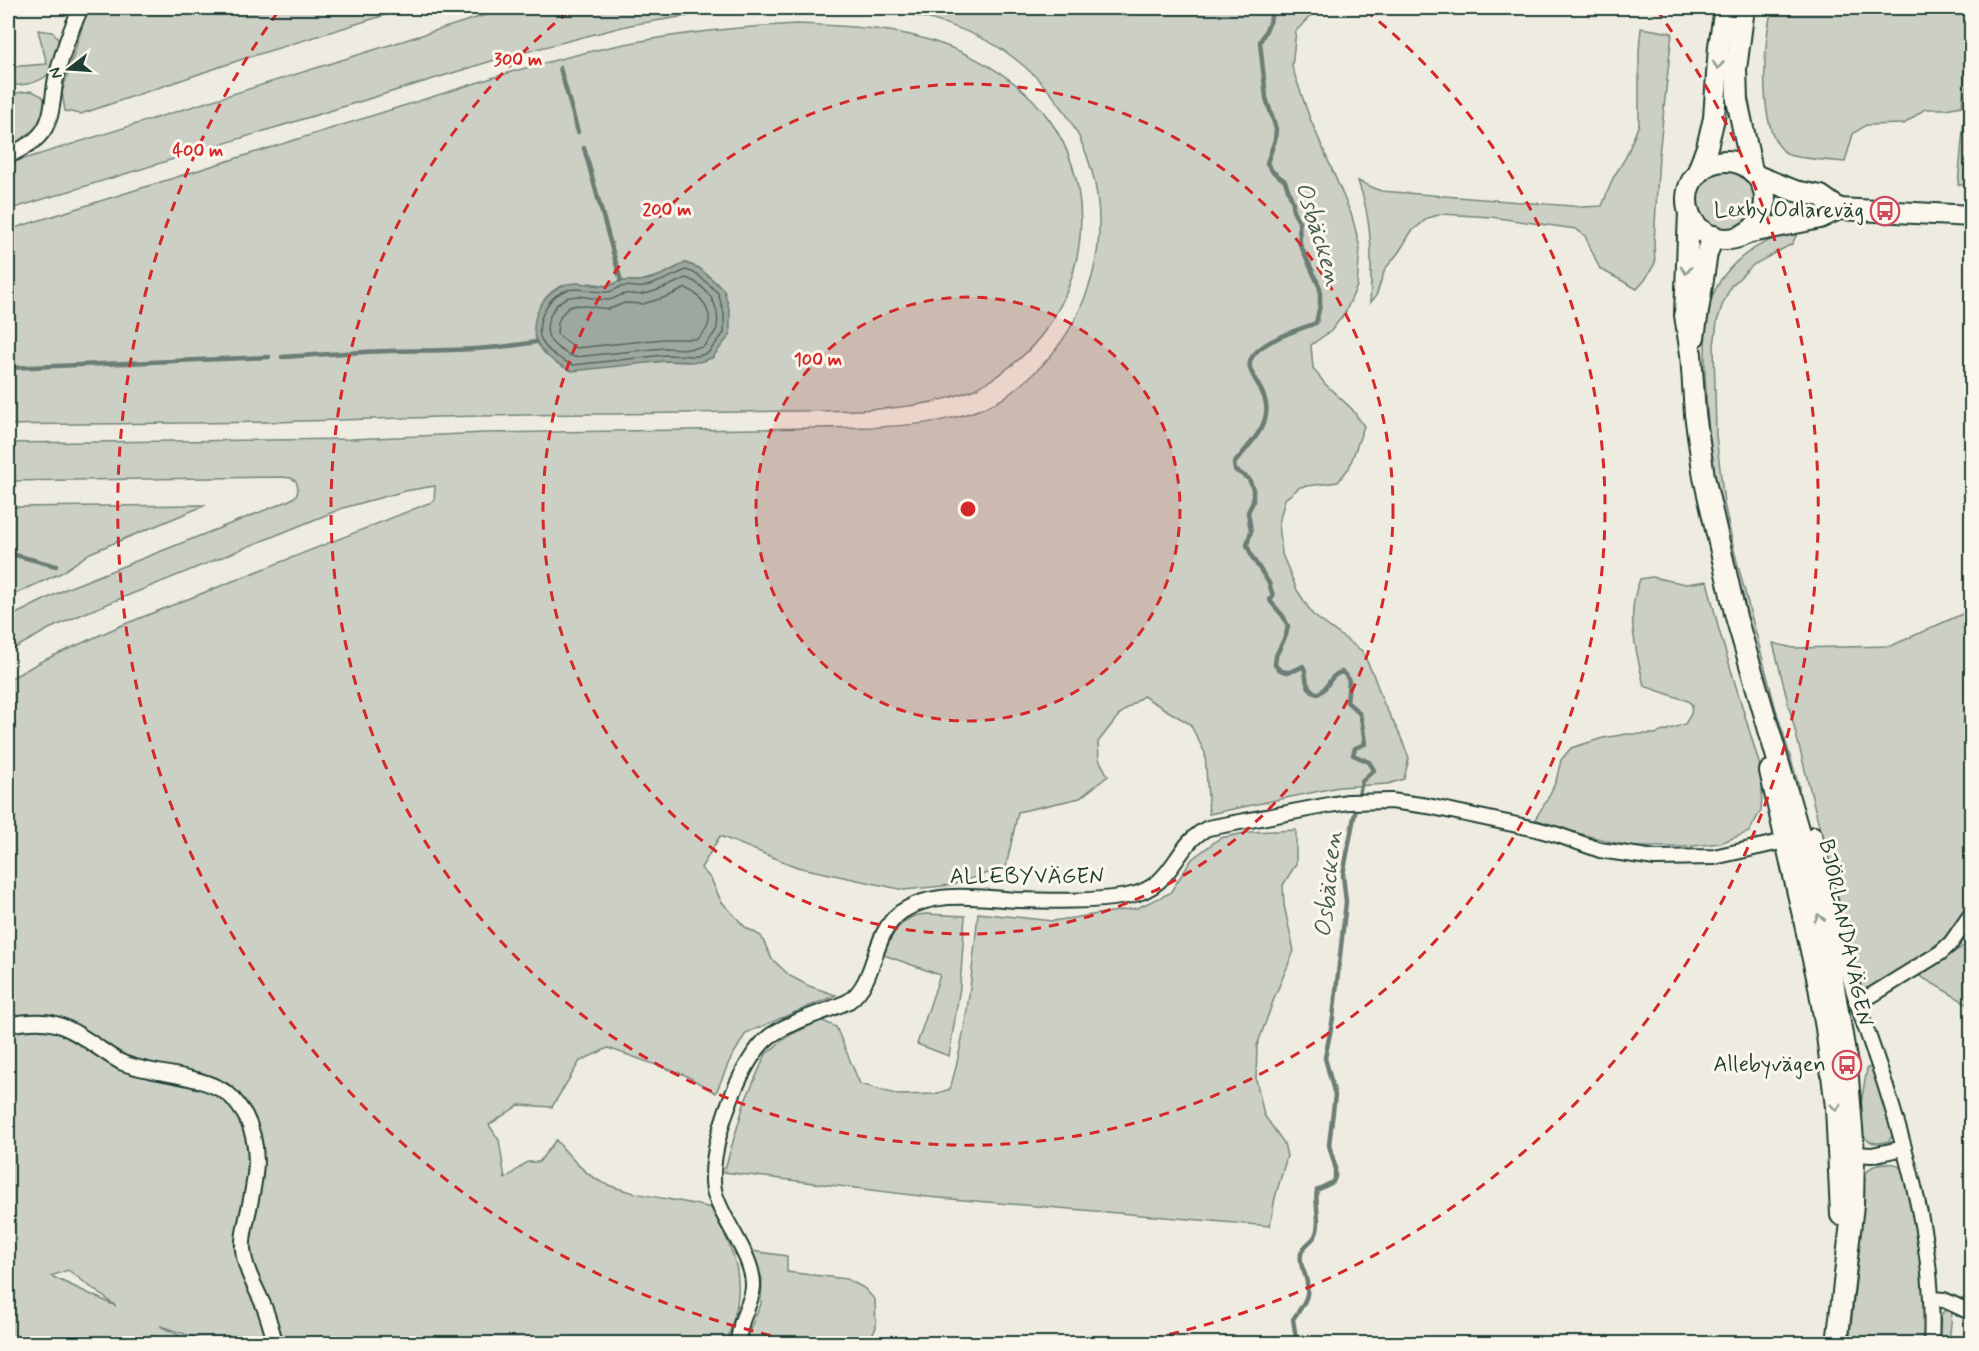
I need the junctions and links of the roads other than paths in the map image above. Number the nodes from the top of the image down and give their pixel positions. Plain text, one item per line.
1 (81, 8) edge
2 (1725, 8) edge
3 (1744, 8) edge
4 (8, 156) edge
5 (1754, 173) junction
6 (1697, 174) junction
7 (1839, 208) junction
8 (1689, 212) junction
9 (1971, 216) edge
10 (1746, 233) junction
11 (1714, 236) junction
12 (1691, 354) junction
13 (1800, 837) junction
14 (1971, 913) edge
15 (1857, 1001) junction
16 (8, 1025) edge
17 (1904, 1148) junction
18 (1846, 1155) junction
19 (1931, 1299) junction
20 (1971, 1313) edge
21 (276, 1344) edge
22 (737, 1344) edge
23 (1837, 1344) edge
24 (1931, 1344) edge

1 - 4 street
2 -> 6 street
3 - 5 street
5 - 6 street
5 - 7 street
5 - 10 street
6 - 8 street
7 - 9 street
7 - 10 street
8 - 11 street
8 -> 12 street, BJÖRLANDAVÄGEN
10 - 11 street
11 - 12 street, BJÖRLANDAVÄGEN
12 - 13 street, BJÖRLANDAVÄGEN
13 - 15 street, BJÖRLANDAVÄGEN
13 - 18 street, BJÖRLANDAVÄGEN
13 - 22 street, ALLEBYVÄGEN
14 - 15 street
15 - 17 street, BJÖRLANDAVÄGEN
16 - 21 street
17 - 18 street
17 - 19 street
18 - 23 street, BJÖRLANDAVÄGEN
19 - 20 street
19 - 24 street

